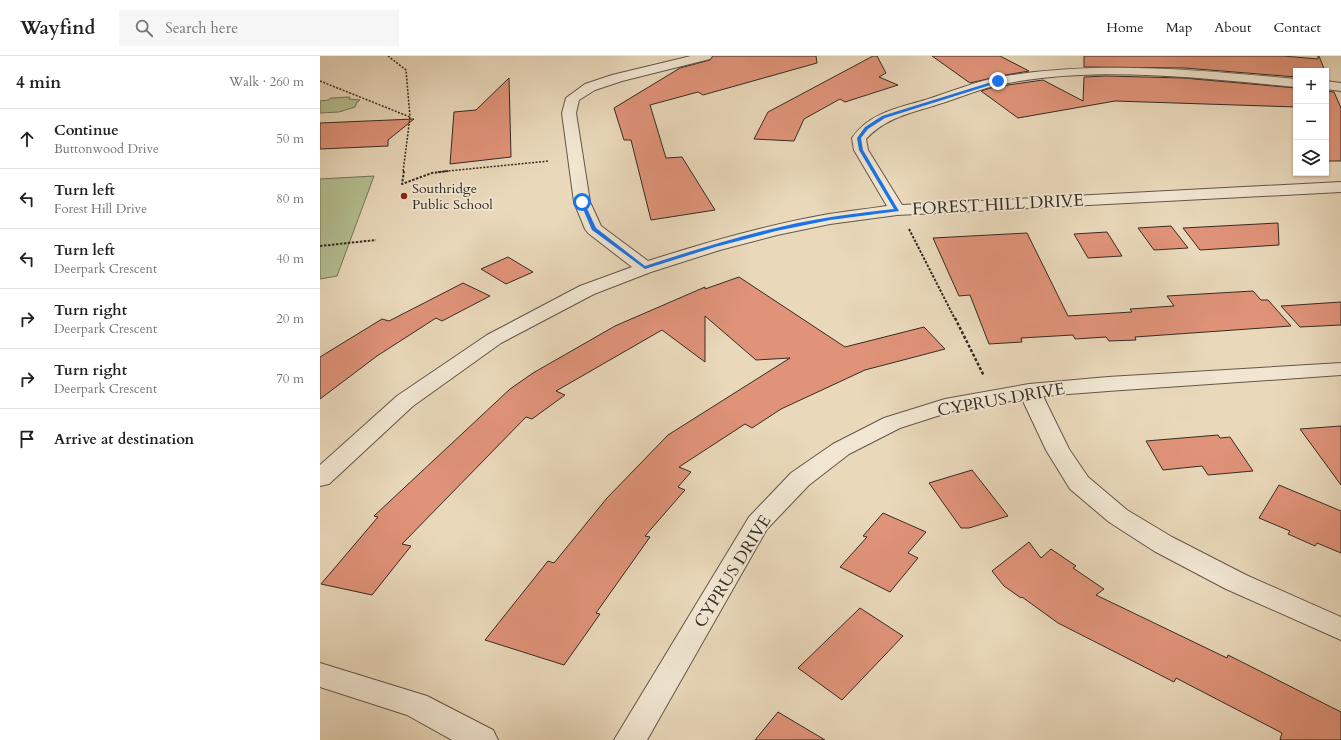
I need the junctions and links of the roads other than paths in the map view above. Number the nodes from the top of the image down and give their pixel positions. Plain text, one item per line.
1 (706, 56) edge
2 (1293, 83) edge
3 (1329, 85) edge
4 (1341, 87) edge
5 (1341, 187) edge
6 (901, 216) junction
7 (645, 268) junction
8 (1341, 369) edge
9 (1029, 391) junction
10 (320, 478) edge
11 (1341, 628) edge
12 (320, 676) edge
13 (482, 740) edge
14 (630, 740) edge

1 - 7 street
2 - 6 street
3 - 4 street
5 - 6 street, FOREST HILL DRIVE
6 - 7 street, FOREST HILL DRIVE
7 - 10 street, FOREST HILL DRIVE
8 - 9 street, CYPRUS DRIVE
9 - 11 street
9 - 14 street, CYPRUS DRIVE
12 - 13 street

